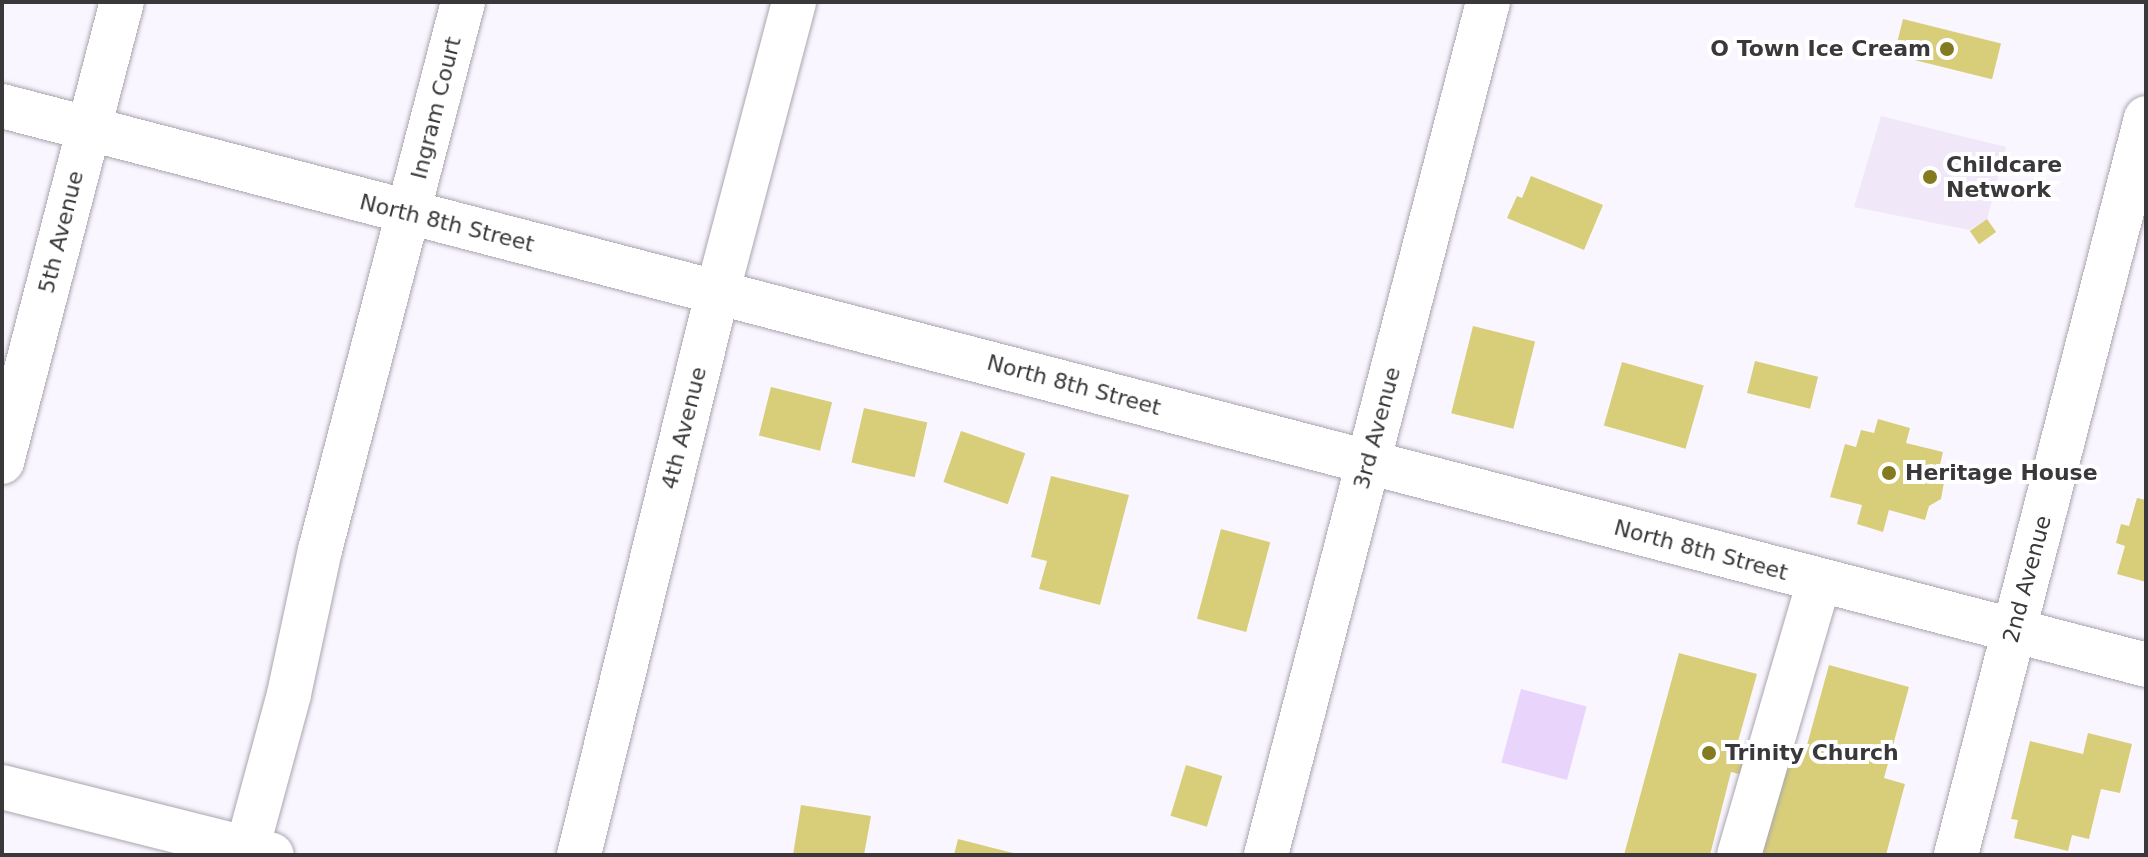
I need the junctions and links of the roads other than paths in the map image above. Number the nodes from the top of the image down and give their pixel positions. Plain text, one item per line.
1 (122, 2) edge
2 (463, 2) edge
3 (794, 2) edge
4 (1488, 2) edge
5 (2, 106) edge
6 (2146, 118) edge
7 (88, 128) junction
8 (409, 215) junction
9 (718, 290) junction
10 (2, 462) edge
11 (1367, 463) junction
12 (1819, 581) junction
13 (2013, 631) junction
14 (2146, 665) edge
15 (2, 787) edge
16 (259, 852) edge
17 (579, 855) edge
18 (1266, 855) edge
19 (1739, 855) edge
20 (1956, 855) edge

1 - 7 street, 5th Avenue
2 - 8 street, Ingram Court
3 - 9 street, 4th Avenue
4 - 11 street, 3rd Avenue
5 - 7 street, North 8th Street
6 - 13 street, 2nd Avenue
7 - 8 street, North 8th Street
7 - 10 street, 5th Avenue
8 - 9 street, North 8th Street
8 - 16 street, Ingram Court
9 - 11 street, North 8th Street
9 - 17 street, 4th Avenue
11 - 12 street, North 8th Street
11 - 18 street, 3rd Avenue
12 - 13 street, North 8th Street
12 - 19 street
13 - 14 street, North 8th Street
13 - 20 street, 2nd Avenue
15 - 16 street

